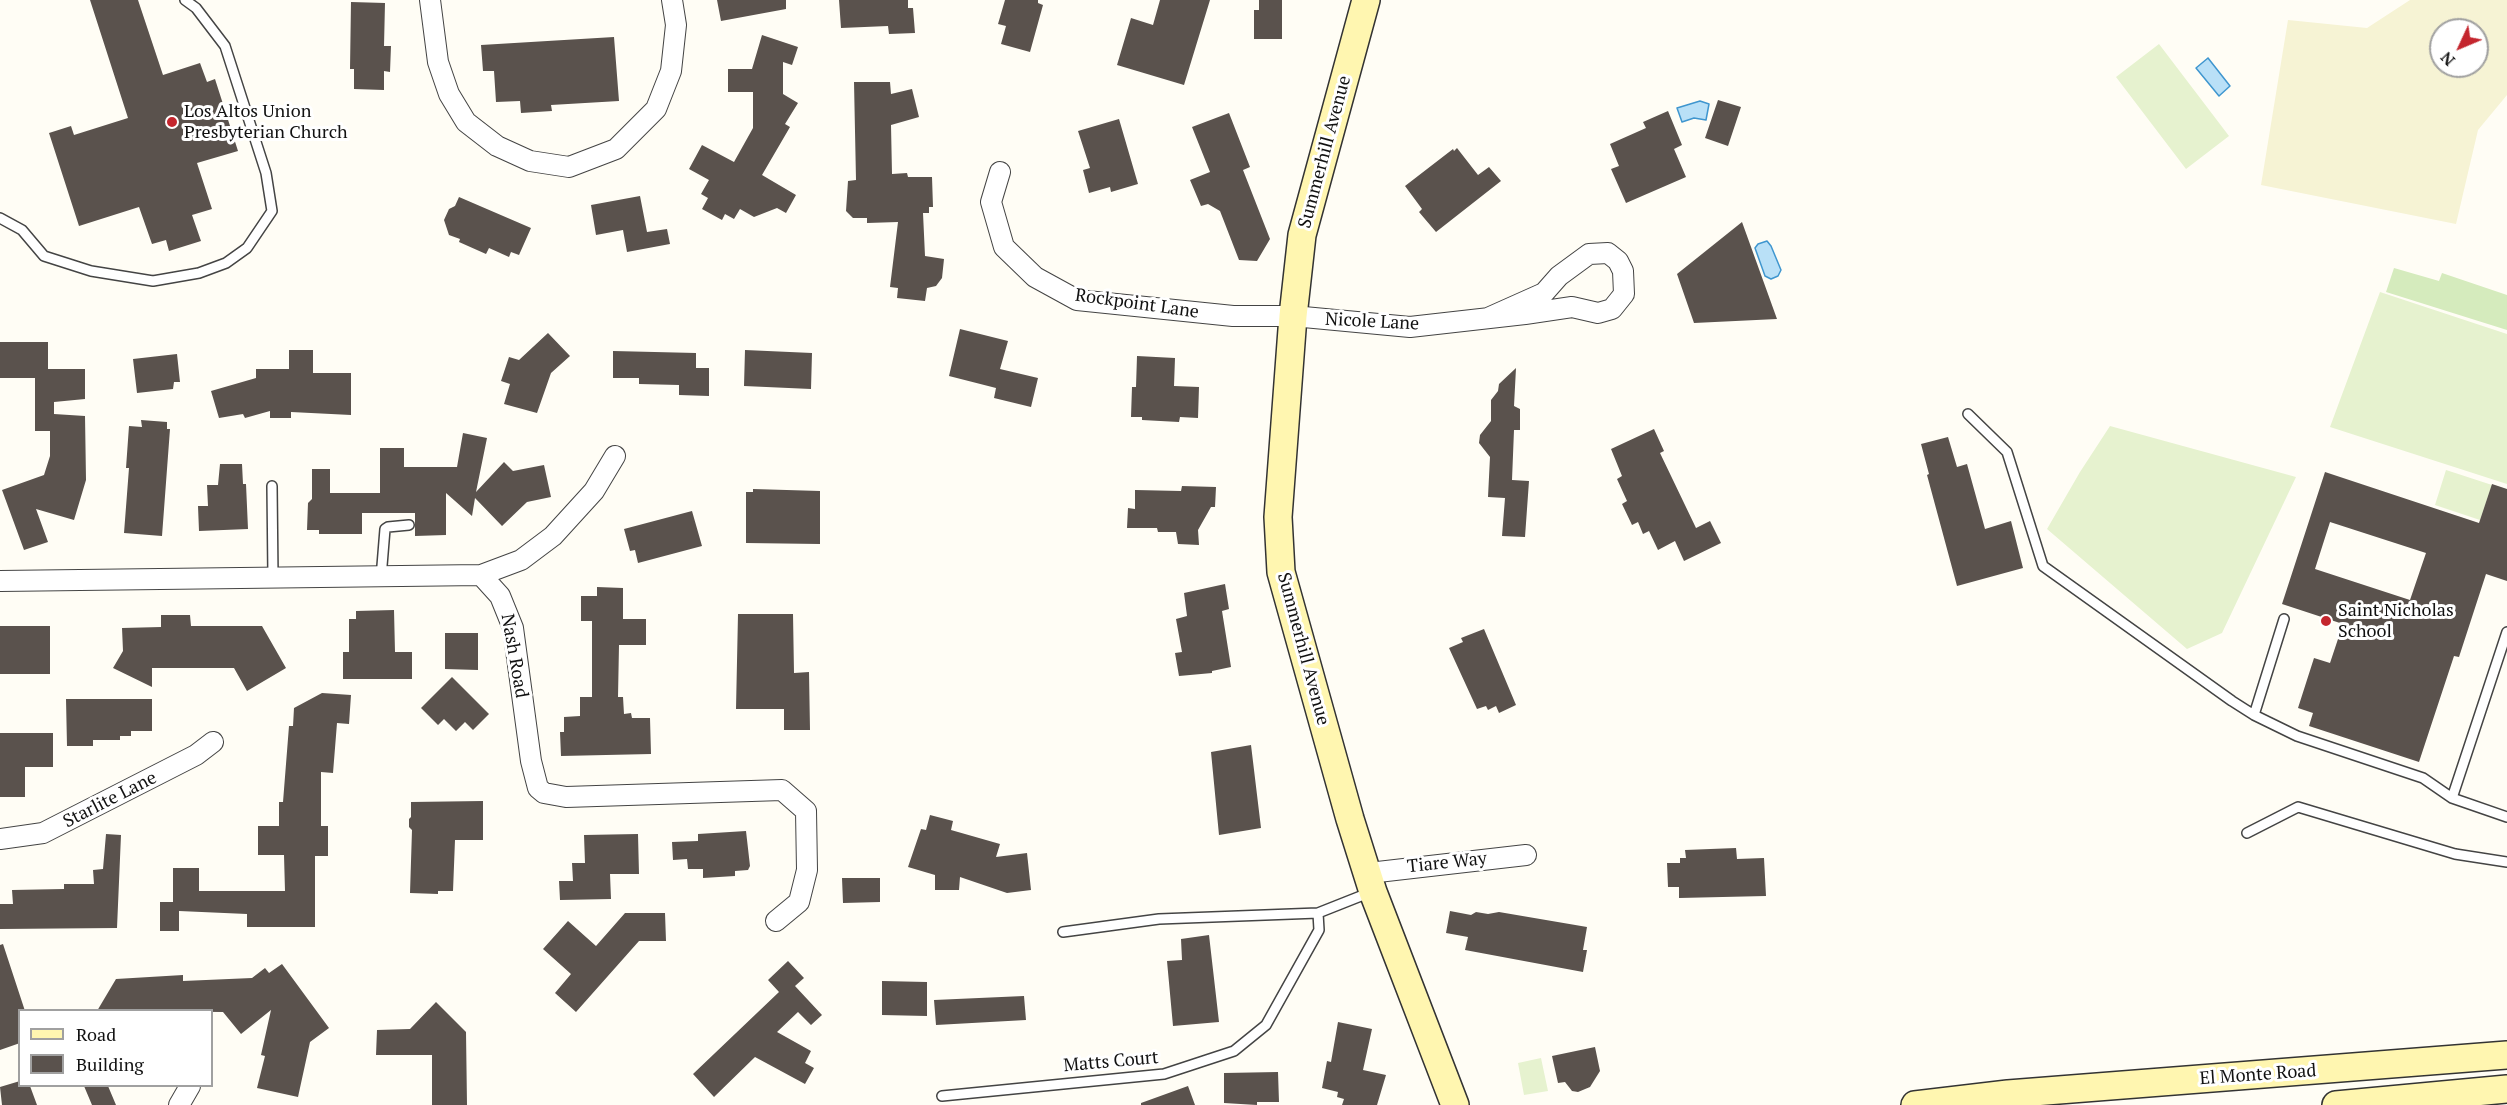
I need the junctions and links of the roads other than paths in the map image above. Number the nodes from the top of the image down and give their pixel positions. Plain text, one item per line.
1 (185, 0) edge
2 (430, 0) edge
3 (672, 0) edge
4 (1366, 0) edge
5 (1000, 172) dead end
6 (0, 218) edge
7 (1293, 316) junction
8 (1488, 318) junction
9 (1968, 414) dead end
10 (615, 456) dead end
11 (272, 486) dead end
12 (409, 525) dead end
13 (481, 576) junction
14 (273, 578) junction
15 (381, 578) junction
16 (0, 581) edge
17 (2284, 619) dead end
18 (2507, 632) edge
19 (2254, 715) junction
20 (213, 742) dead end
21 (2452, 798) junction
22 (2507, 818) edge
23 (2247, 833) dead end
24 (0, 839) edge
25 (1526, 855) dead end
26 (2507, 862) edge
27 (1371, 882) junction
28 (1318, 913) junction
29 (776, 921) dead end
30 (1063, 932) dead end
31 (2507, 1055) edge
32 (189, 1087) edge
33 (2507, 1089) edge
34 (942, 1096) dead end
35 (179, 1105) edge
36 (1455, 1105) edge
37 (1915, 1105) edge
38 (2336, 1105) edge

1 - 6 lane
2 - 3 street
4 - 7 street, Summerhill Avenue
5 - 7 street, Rockpoint Lane
7 - 8 street, Nicole Lane
7 - 27 street, Summerhill Avenue
8 - 8 street, Nicole Lane
9 - 19 lane
10 - 13 street
11 - 14 lane
12 - 15 lane
13 - 15 street
13 - 29 street, Nash Road
14 - 15 street
14 - 16 street
17 - 19 lane
18 - 21 lane
19 - 21 lane
20 - 24 street, Starlite Lane
21 - 22 lane
23 - 26 lane
25 - 27 street, Tiare Way
27 - 28 lane
27 - 36 street, Summerhill Avenue
28 - 30 lane
28 - 34 lane, Matts Court
31 - 37 street, El Monte Road
32 - 35 street
33 - 38 street

